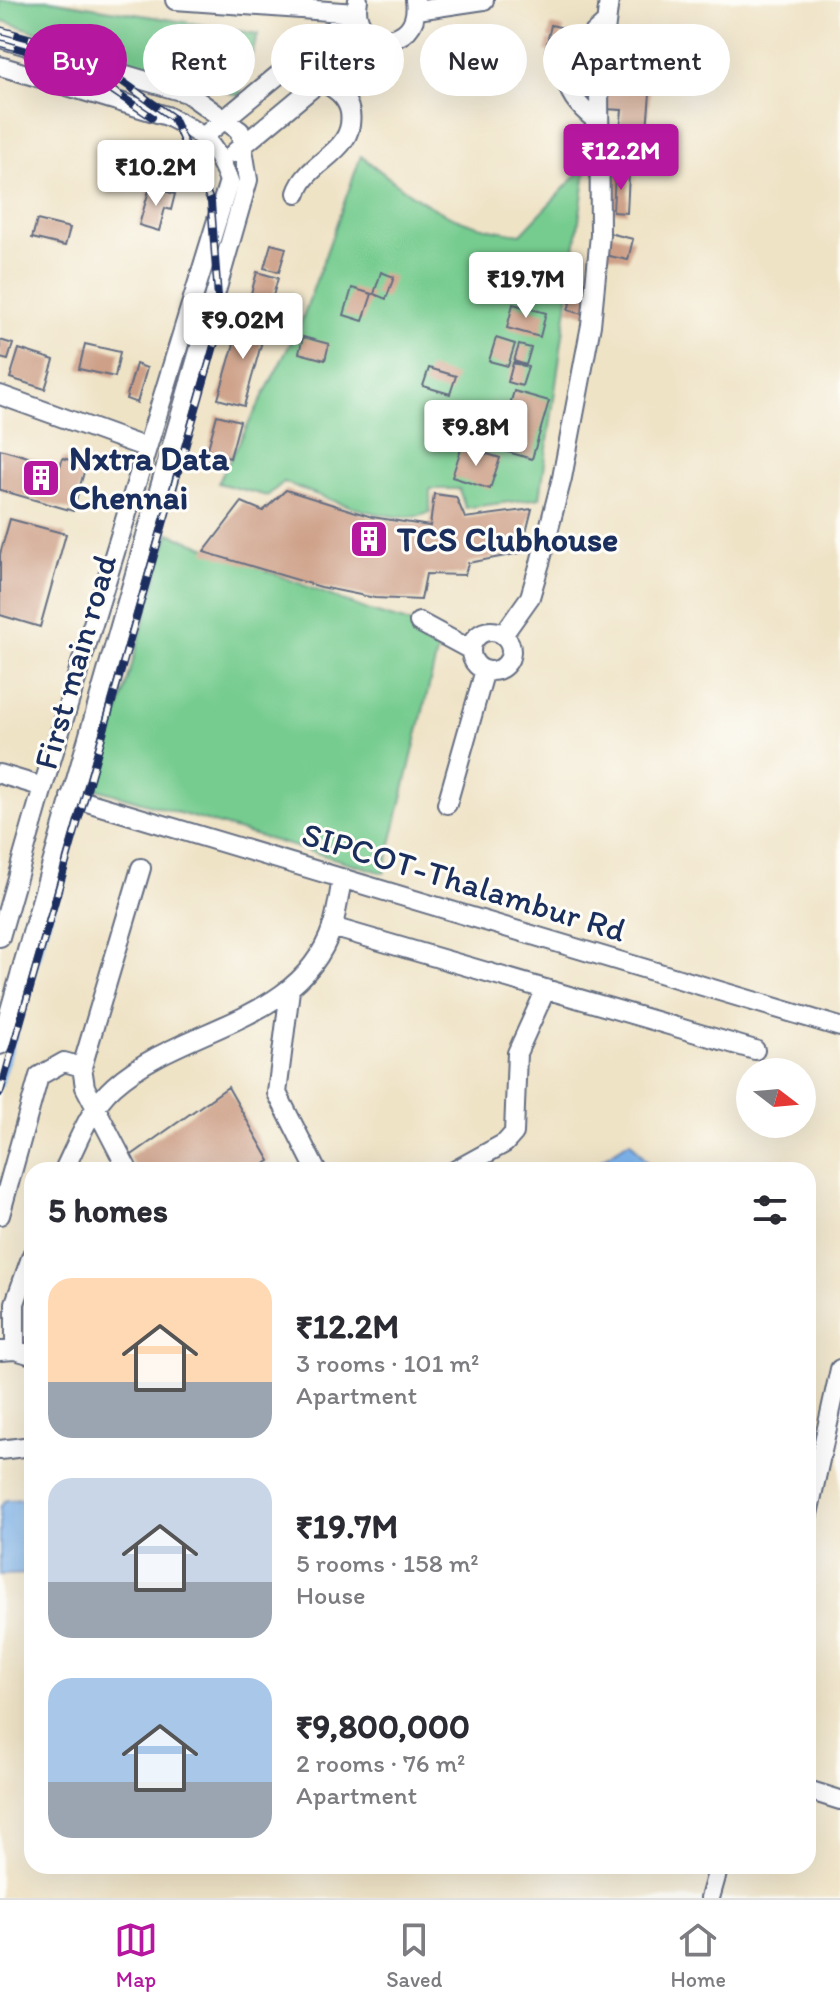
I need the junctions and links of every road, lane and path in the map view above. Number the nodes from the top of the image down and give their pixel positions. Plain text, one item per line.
1 (175, 0) edge
2 (484, 0) edge
3 (609, 0) edge
4 (416, 5) edge
5 (360, 17) edge
6 (603, 24) edge
7 (0, 38) edge
8 (0, 66) edge
9 (304, 96) edge
10 (343, 96) edge
11 (571, 96) edge
12 (599, 96) edge
13 (223, 119) junction
14 (598, 122) junction
15 (203, 137) junction
16 (243, 147) junction
17 (222, 162) junction
18 (297, 193) dead end
19 (0, 395) edge
20 (147, 448) junction
21 (419, 622) dead end
22 (503, 635) junction
23 (471, 650) junction
24 (485, 670) junction
25 (0, 774) edge
26 (43, 787) junction
27 (70, 797) junction
28 (447, 804) dead end
29 (141, 868) dead end
30 (342, 879) junction
31 (332, 927) junction
32 (0, 937) edge
33 (546, 989) junction
34 (290, 990) junction
35 (840, 1027) edge
36 (0, 1045) edge
37 (755, 1050) dead end
38 (82, 1067) junction
39 (96, 1106) junction
40 (68, 1162) edge
41 (124, 1162) edge
42 (312, 1162) edge
43 (471, 1162) edge
44 (0, 1215) edge
45 (24, 1278) edge
46 (16, 1352) edge
47 (840, 1369) edge
48 (24, 1447) edge
49 (0, 1450) edge
50 (816, 1478) edge
51 (816, 1792) edge
52 (840, 1800) edge
53 (717, 1874) edge
54 (710, 1898) edge

1 - 5 street
2 - 4 street
3 - 6 street
4 - 5 street
5 - 13 street
7 - 13 street
8 - 15 street
9 - 16 street
10 - 18 street
11 - 14 street
12 - 14 street
13 - 15 street
13 - 16 street
14 - 22 street
15 - 17 street
16 - 17 street
16 - 27 street, First main road
17 - 20 street
19 - 20 street
20 - 26 street
21 - 23 street
22 - 23 street
22 - 24 street
23 - 24 street
24 - 28 street
25 - 26 street
26 - 32 street
27 - 30 street, SIPCOT-Thalambur Rd
27 - 36 street, First main road
29 - 38 street
30 - 31 street
30 - 35 street, SIPCOT-Thalambur Rd
31 - 33 street
31 - 34 street
33 - 37 street
33 - 43 street
34 - 39 street
34 - 42 street
38 - 39 street
38 - 44 street
39 - 40 street
39 - 41 street
45 - 46 street
47 - 50 street
48 - 49 street
51 - 52 street
53 - 54 street

